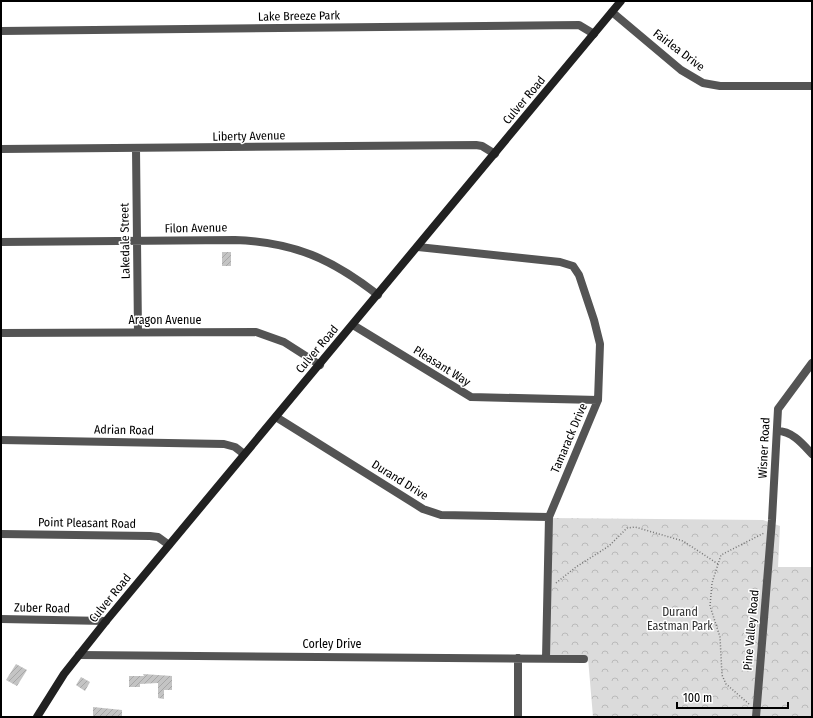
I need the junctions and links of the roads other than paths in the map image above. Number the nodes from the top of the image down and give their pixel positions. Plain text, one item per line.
1 (621, 1) edge
2 (612, 12) junction
3 (1, 31) edge
4 (594, 34) junction
5 (812, 86) edge
6 (1, 149) edge
7 (136, 149) junction
8 (495, 154) junction
9 (137, 241) junction
10 (1, 242) edge
11 (418, 247) junction
12 (378, 295) junction
13 (353, 325) junction
14 (138, 332) junction
15 (1, 333) edge
16 (812, 363) edge
17 (320, 365) junction
18 (598, 400) junction
19 (276, 417) junction
20 (777, 431) junction
21 (1, 440) edge
22 (244, 454) junction
23 (812, 454) edge
24 (549, 517) junction
25 (1, 534) edge
26 (169, 545) junction
27 (770, 545) joint
28 (1, 618) edge
29 (106, 621) junction
30 (79, 655) junction
31 (518, 658) junction
32 (546, 658) junction
33 (584, 659) dead end
34 (756, 715) edge
35 (37, 717) edge
36 (518, 717) edge

1 - 2 main road, Culver Road
2 - 4 main road, Culver Road
2 - 5 street, Fairlea Drive
3 - 4 street, Lake Breeze Park
4 - 8 main road, Culver Road
6 - 7 street, Liberty Avenue
7 - 8 street, Liberty Avenue
7 - 9 street, Lakedale Street
8 - 11 main road, Culver Road
9 - 10 street, Filon Avenue
9 - 12 street, Filon Avenue
9 - 14 street, Lakedale Street
11 - 12 main road, Culver Road
11 - 18 street, Tamarack Drive
12 - 13 main road, Culver Road
13 - 17 main road, Culver Road
13 - 18 street, Pleasant Way
14 - 15 street, Aragon Avenue
14 - 17 street, Aragon Avenue
16 - 20 street, Wisner Road
17 - 19 main road, Culver Road
18 - 24 street, Tamarack Drive
19 - 22 main road, Culver Road
19 - 24 street, Durand Drive
20 - 23 street
20 - 27 street, Wisner Road
21 - 22 street, Adrian Road
22 - 26 main road, Culver Road
24 - 32 street, Tamarack Drive
25 - 26 street, Point Pleasant Road
26 - 29 main road, Culver Road
27 - 34 street, Pine Valley Road
28 - 29 street, Zuber Road
29 - 30 main road, Culver Road
30 - 31 street, Corley Drive
30 - 35 main road, Culver Road
31 - 32 street, Corley Drive
31 - 36 street
32 - 33 street, Corley Drive

